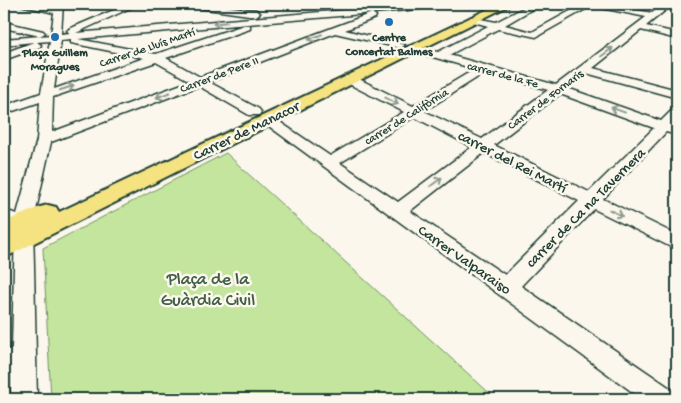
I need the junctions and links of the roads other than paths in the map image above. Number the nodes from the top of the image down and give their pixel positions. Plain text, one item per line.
1 (20, 4) edge
2 (135, 4) edge
3 (192, 4) edge
4 (297, 4) edge
5 (416, 4) edge
6 (442, 4) edge
7 (508, 4) edge
8 (537, 4) edge
9 (589, 4) edge
10 (593, 4) edge
11 (212, 5) edge
12 (427, 5) junction
13 (59, 7) edge
14 (487, 7) edge
15 (670, 7) edge
16 (393, 8) junction
17 (653, 16) junction
18 (270, 19) junction
19 (473, 19) junction
20 (4, 25) edge
21 (493, 27) junction
22 (639, 27) junction
23 (334, 30) junction
24 (677, 36) edge
25 (56, 37) junction
26 (515, 37) dead end
27 (4, 42) edge
28 (406, 47) junction
29 (439, 56) junction
30 (4, 57) edge
31 (158, 58) junction
32 (483, 68) junction
33 (584, 69) junction
34 (349, 79) junction
35 (199, 81) junction
36 (558, 89) junction
37 (677, 94) edge
38 (47, 95) junction
39 (4, 110) edge
40 (414, 112) junction
41 (677, 113) edge
42 (260, 116) junction
43 (671, 129) edge
44 (44, 140) junction
45 (483, 146) junction
46 (329, 164) junction
47 (592, 200) junction
48 (398, 212) junction
49 (12, 232) edge
50 (677, 243) edge
51 (505, 288) junction
52 (14, 360) edge
53 (24, 399) edge
54 (664, 399) edge

1 - 13 street
2 - 25 street
3 - 11 street
4 - 18 street, Carrer de Lluís Martí
5 - 12 street
6 - 12 street
7 - 14 main road, Carrer de Manacor
8 - 21 street
9 - 21 street
10 - 17 street
11 - 18 street
12 - 16 street
13 - 25 street
14 - 19 main road, Carrer de Manacor
14 - 28 main road, Carrer de Manacor
15 - 17 street, Carrer de Fornaris
16 - 18 street
16 - 23 street, Carrer de Pere II
17 - 22 street, Carrer de Fornaris
18 -> 25 street
18 - 31 street, Carrer de Lluís Martí
19 - 21 street
19 - 28 main road, Carrer de Manacor
20 - 25 street
21 - 26 street
21 - 29 street
22 - 24 street
33 -> 22 street, Carrer de Fornaris
23 - 28 street, carrer de la Fe
23 -> 35 street, Carrer de Pere II
25 - 27 street
25 - 30 street
25 - 31 street
25 - 38 street
28 - 29 street, carrer de la Fe
28 - 34 main road, Carrer de Manacor
28 - 42 main road, Carrer de Manacor
29 - 32 street, carrer de la Fe
31 - 35 street, Carrer Valparaiso
38 -> 31 street, Carrer de Lluís Martí
32 - 36 street, carrer de la Fe
32 - 40 street, carrer de Califòrnia
33 - 36 street, Carrer de Fornaris
33 - 37 street
34 -> 40 street, carrer del Rei Martí
34 - 42 main road, Carrer de Manacor
35 - 42 street, Carrer Valparaiso
35 -> 44 street, Carrer de Pere II
43 -> 36 street, carrer de la Fe
36 - 45 street, Carrer de Fornaris
38 - 39 street, Carrer de Lluís Martí
38 - 44 street
40 - 45 street, carrer del Rei Martí
40 - 46 street, carrer de Califòrnia
41 - 43 street, carrer de Ca na Tavernera
42 - 46 street, Carrer Valparaiso
42 - 49 main road, Carrer de Manacor
43 - 47 street, carrer de Ca na Tavernera
44 - 49 street
45 - 47 street, carrer del Rei Martí
48 -> 45 street, Carrer de Fornaris
46 - 48 street, Carrer Valparaiso
47 -> 50 street, carrer del Rei Martí
47 - 51 street, carrer de Ca na Tavernera
48 - 51 street, Carrer Valparaiso
49 - 52 street
51 - 54 street, Carrer Valparaiso
52 - 53 street

